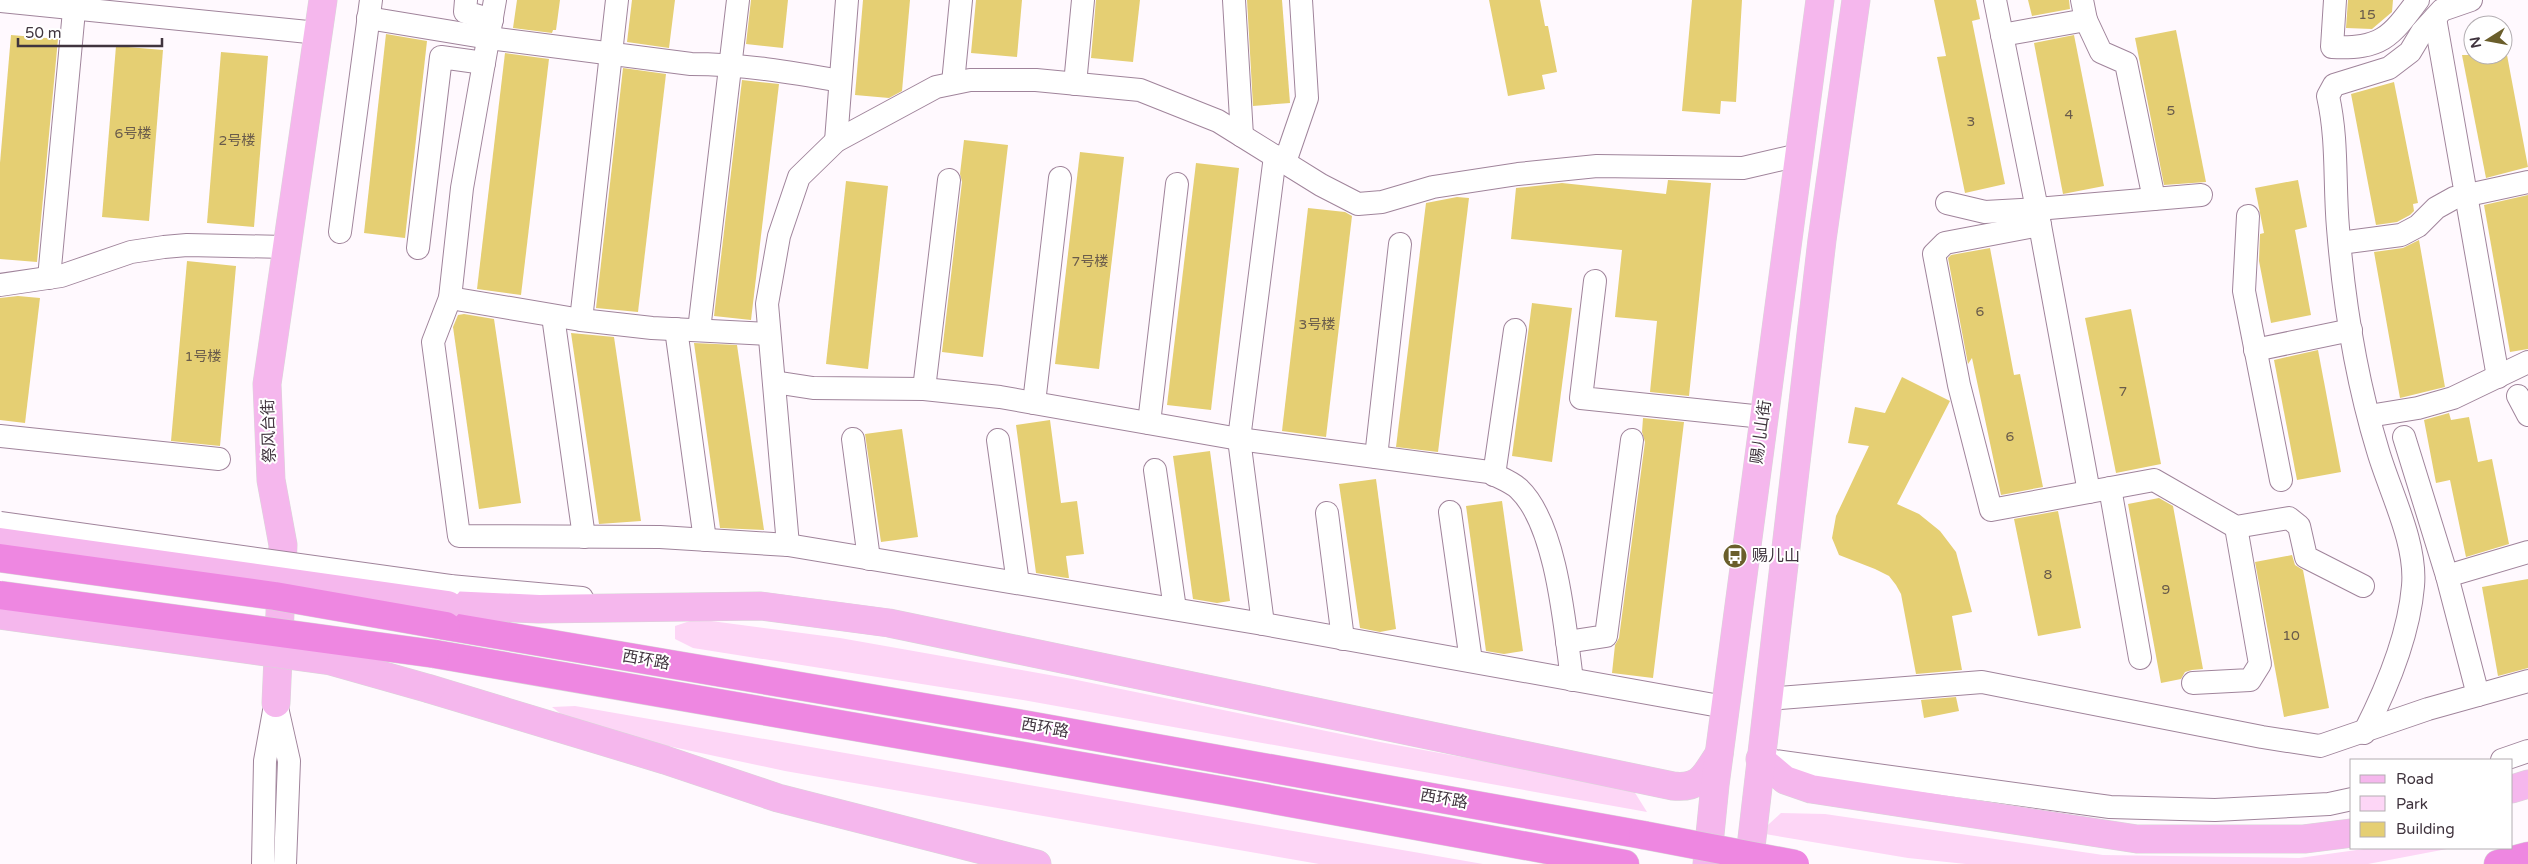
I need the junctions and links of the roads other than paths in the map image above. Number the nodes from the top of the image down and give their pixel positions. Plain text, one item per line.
1 (323, 0) edge
2 (466, 0) edge
3 (618, 0) edge
4 (738, 0) edge
5 (847, 0) edge
6 (961, 0) edge
7 (1082, 0) edge
8 (1234, 0) edge
9 (1302, 0) edge
10 (1820, 0) edge
11 (1856, 0) edge
12 (1995, 0) edge
13 (2335, 0) edge
14 (2418, 0) edge
15 (2472, 0) edge
16 (0, 1) edge
17 (74, 4) edge
18 (370, 9) edge
19 (2084, 10) edge
20 (2434, 18) junction
21 (492, 19) edge
22 (318, 32) junction
23 (2002, 35) junction
24 (611, 54) junction
25 (484, 63) junction
26 (731, 65) junction
27 (840, 81) junction
28 (953, 83) junction
29 (1075, 84) junction
30 (1242, 136) junction
31 (836, 142) junction
32 (1799, 155) junction
33 (1280, 159) junction
34 (1060, 178) dead end
35 (949, 180) dead end
36 (2528, 182) edge
37 (1177, 184) dead end
38 (2466, 194) junction
39 (2202, 195) dead end
40 (2154, 199) junction
41 (1947, 203) dead end
42 (2248, 216) dead end
43 (2038, 217) junction
44 (340, 232) dead end
45 (2340, 243) junction
46 (1400, 244) dead end
47 (286, 247) junction
48 (418, 248) dead end
49 (49, 278) junction
50 (1596, 282) dead end
51 (0, 285) edge
52 (450, 298) junction
53 (553, 316) junction
54 (581, 320) junction
55 (676, 329) junction
56 (699, 330) junction
57 (1515, 330) dead end
58 (2351, 330) junction
59 (769, 334) junction
60 (2256, 350) junction
61 (2528, 362) edge
62 (2498, 376) junction
63 (774, 382) junction
64 (924, 389) junction
65 (1034, 403) junction
66 (2369, 416) junction
67 (1763, 417) junction
68 (1800, 421) junction
69 (1149, 423) junction
70 (0, 436) edge
71 (2404, 437) dead end
72 (1238, 439) junction
73 (853, 440) dead end
74 (998, 440) dead end
75 (1632, 440) dead end
76 (1376, 457) junction
77 (219, 459) dead end
78 (1156, 470) dead end
79 (1494, 475) junction
80 (2281, 480) dead end
81 (2100, 490) junction
82 (1450, 512) dead end
83 (1327, 513) dead end
84 (0, 523) edge
85 (2236, 527) junction
86 (584, 537) junction
87 (705, 540) junction
88 (0, 542) edge
89 (788, 545) junction
90 (2528, 552) edge
91 (0, 558) edge
92 (869, 558) junction
93 (2447, 576) junction
94 (1018, 583) junction
95 (2362, 586) dead end
96 (0, 596) edge
97 (448, 606) junction
98 (1175, 609) junction
99 (0, 615) edge
100 (1263, 624) junction
101 (1343, 638) junction
102 (1567, 642) junction
103 (2140, 658) dead end
104 (1470, 661) junction
105 (1572, 680) junction
106 (2528, 681) edge
107 (2193, 683) dead end
108 (2478, 695) junction
109 (1767, 699) junction
110 (276, 703) junction
111 (1725, 707) junction
112 (2364, 733) junction
113 (2528, 751) edge
114 (1719, 754) junction
115 (1760, 759) junction
116 (2505, 759) edge
117 (2528, 784) edge
118 (2513, 789) edge
119 (2350, 799) edge
120 (2350, 833) edge
121 (2528, 856) edge
122 (263, 864) edge
123 (285, 864) edge
124 (1037, 864) edge
125 (1625, 864) edge
126 (1707, 864) edge
127 (1749, 864) edge
128 (1795, 864) edge
129 (2498, 864) edge

1 - 22 main road, 祭风台街
2 - 21 street
3 - 24 street
4 - 26 street
5 - 27 street
6 - 28 street
7 - 29 street
8 - 30 street
9 - 33 street
10 - 32 main road, 赐儿山街
11 - 68 main road
12 - 23 street
13 - 14 street
15 - 20 street
16 - 17 street
17 - 22 street
17 - 49 street
18 - 21 street
18 - 44 street
19 - 23 street
19 - 40 street
20 - 38 street
20 - 45 street
21 - 24 street
21 - 25 street
22 - 47 main road, 祭风台街
23 - 43 street
24 - 26 street
24 - 54 street
25 - 48 street
25 - 52 street
26 - 27 street
26 - 56 street
27 - 31 street
28 - 29 street
28 - 31 street
29 - 30 street
30 - 33 street
31 - 59 street
32 - 33 street
32 - 67 main road, 赐儿山街
33 - 72 street
34 - 65 street
35 - 64 street
36 - 38 street
37 - 69 street
38 - 45 street
38 - 62 street
39 - 40 street
40 - 43 street
41 - 43 street
42 - 60 street
43 - 81 street
43 - 81 street
45 - 58 street
46 - 76 street
47 - 49 street
47 - 110 main road, 祭风台街
49 - 51 street
50 - 67 street
52 - 53 street
52 - 86 street
53 - 54 street
53 - 86 street
54 - 55 street
55 - 56 street
55 - 87 street
56 - 59 street
57 - 79 street
58 - 60 street
58 - 66 street
59 - 63 street
60 - 80 street
61 - 62 street
62 - 66 street
63 - 64 street
63 - 89 street
64 - 65 street
65 - 69 street
66 - 112 street
67 - 68 main road
67 - 111 main road, 赐儿山街
68 - 109 main road
69 - 72 street
70 - 77 street
71 - 93 street
72 - 76 street
72 - 100 street
73 - 92 street
74 - 94 street
75 - 102 street
76 - 79 street
78 - 98 street
79 - 102 street
81 - 85 street
81 - 103 street
82 - 104 street
83 - 101 street
84 - 97 street, bridge
85 - 95 street
85 - 107 street
86 - 87 street
87 - 89 street
88 - 97 main road, bridge
89 - 92 street
90 - 93 street
91 - 97 highway, 西环路, bridge
92 - 94 street
93 - 108 street
94 - 98 street
96 - 125 highway, 西环路, bridge
97 - 114 main road
97 - 128 highway, 西环路, bridge
98 - 100 street
99 - 124 main road, bridge
100 - 101 street
101 - 104 street
102 - 105 street
104 - 105 street
105 - 111 street
106 - 108 street
108 - 112 street
109 - 112 street
109 - 115 main road
110 - 122 street
110 - 123 street, 祭风台街
111 - 114 main road, 赐儿山街
113 - 116 street
114 - 126 main road, 赐儿山街
115 - 119 street
115 - 120 main road
115 - 127 main road
117 - 118 main road
121 - 129 highway

